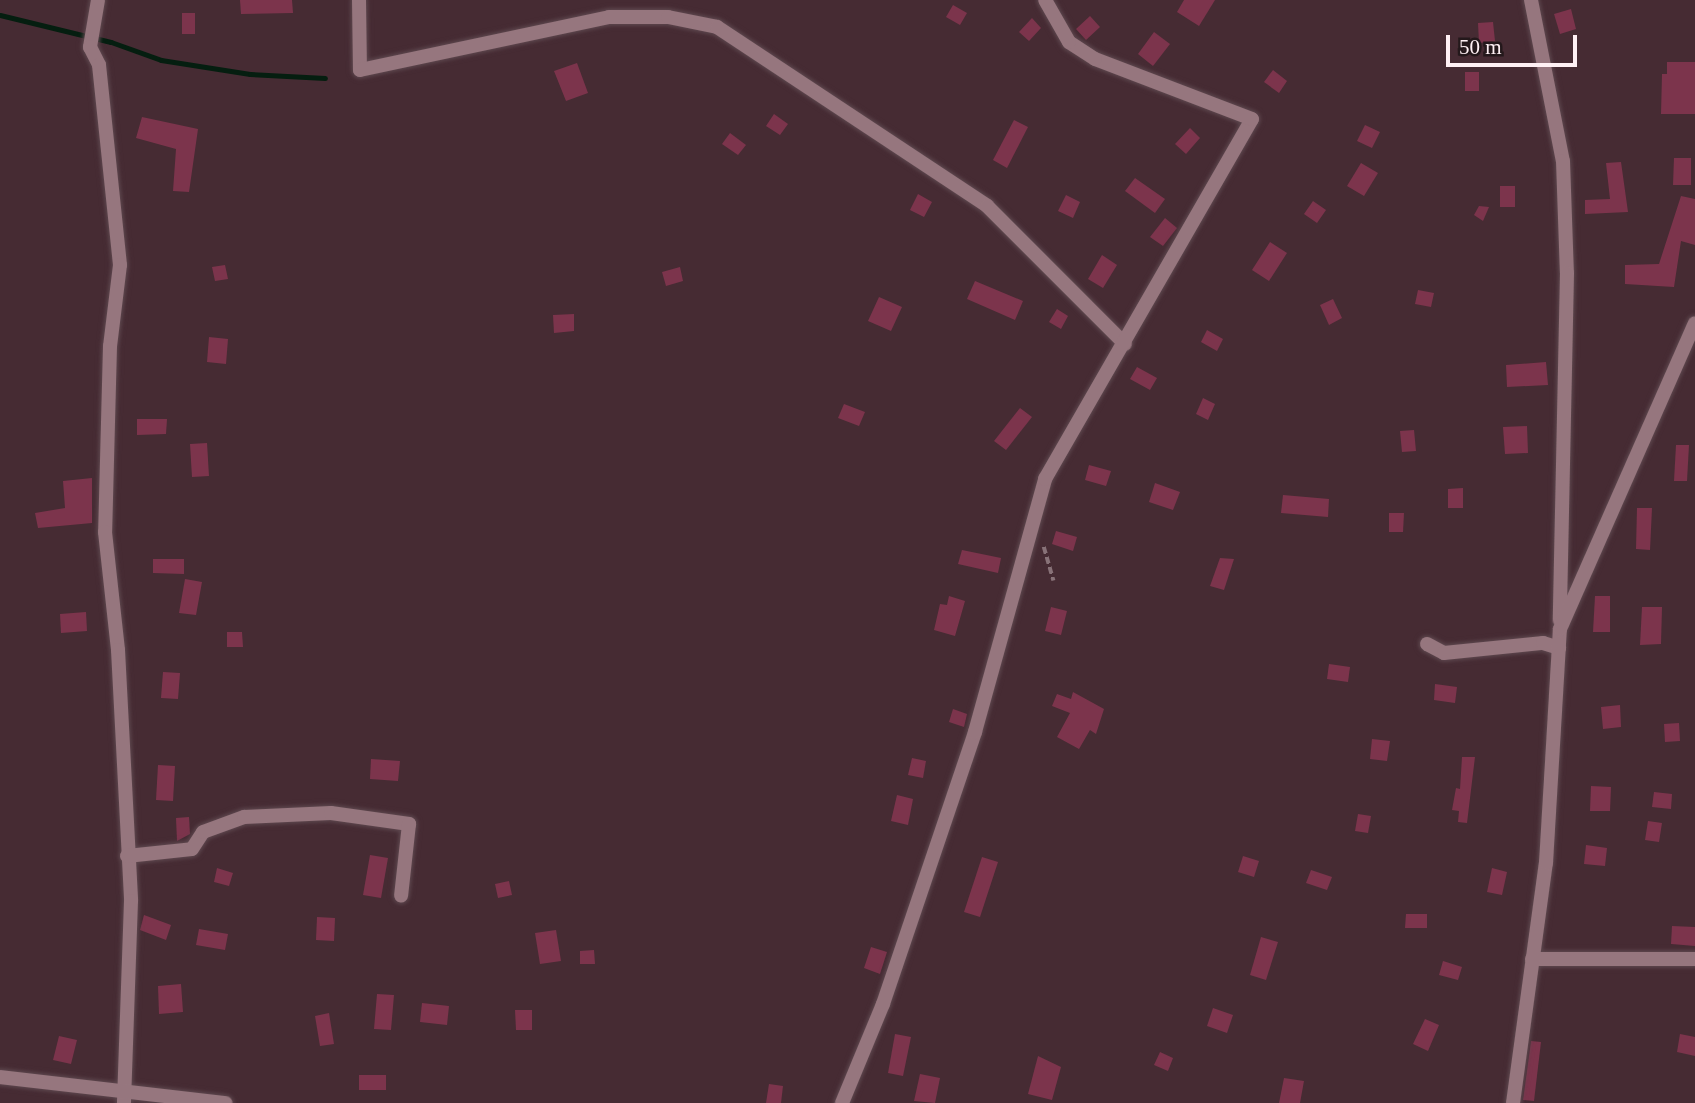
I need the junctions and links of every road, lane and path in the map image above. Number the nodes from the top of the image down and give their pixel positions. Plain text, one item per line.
1 (98, 0) edge
2 (359, 0) edge
3 (1045, 0) edge
4 (1531, 0) edge
5 (1695, 323) edge
6 (1125, 344) junction
7 (1035, 518) junction
8 (1054, 580) dead end
9 (1560, 629) junction
10 (1427, 644) dead end
11 (1559, 648) junction
12 (127, 856) junction
13 (401, 896) dead end
14 (1532, 959) junction
15 (1695, 959) edge
16 (0, 1077) edge
17 (124, 1096) edge
18 (226, 1103) edge
19 (842, 1103) edge
20 (1513, 1103) edge

1 - 12 street
2 - 6 street
3 - 6 street
4 - 9 street
5 - 9 street
6 - 7 street
7 - 8 path
7 - 19 street
9 - 11 street
10 - 11 street
11 - 14 street
12 - 13 street
12 - 17 street
14 - 15 street
14 - 20 street
16 - 17 street
17 - 18 street

